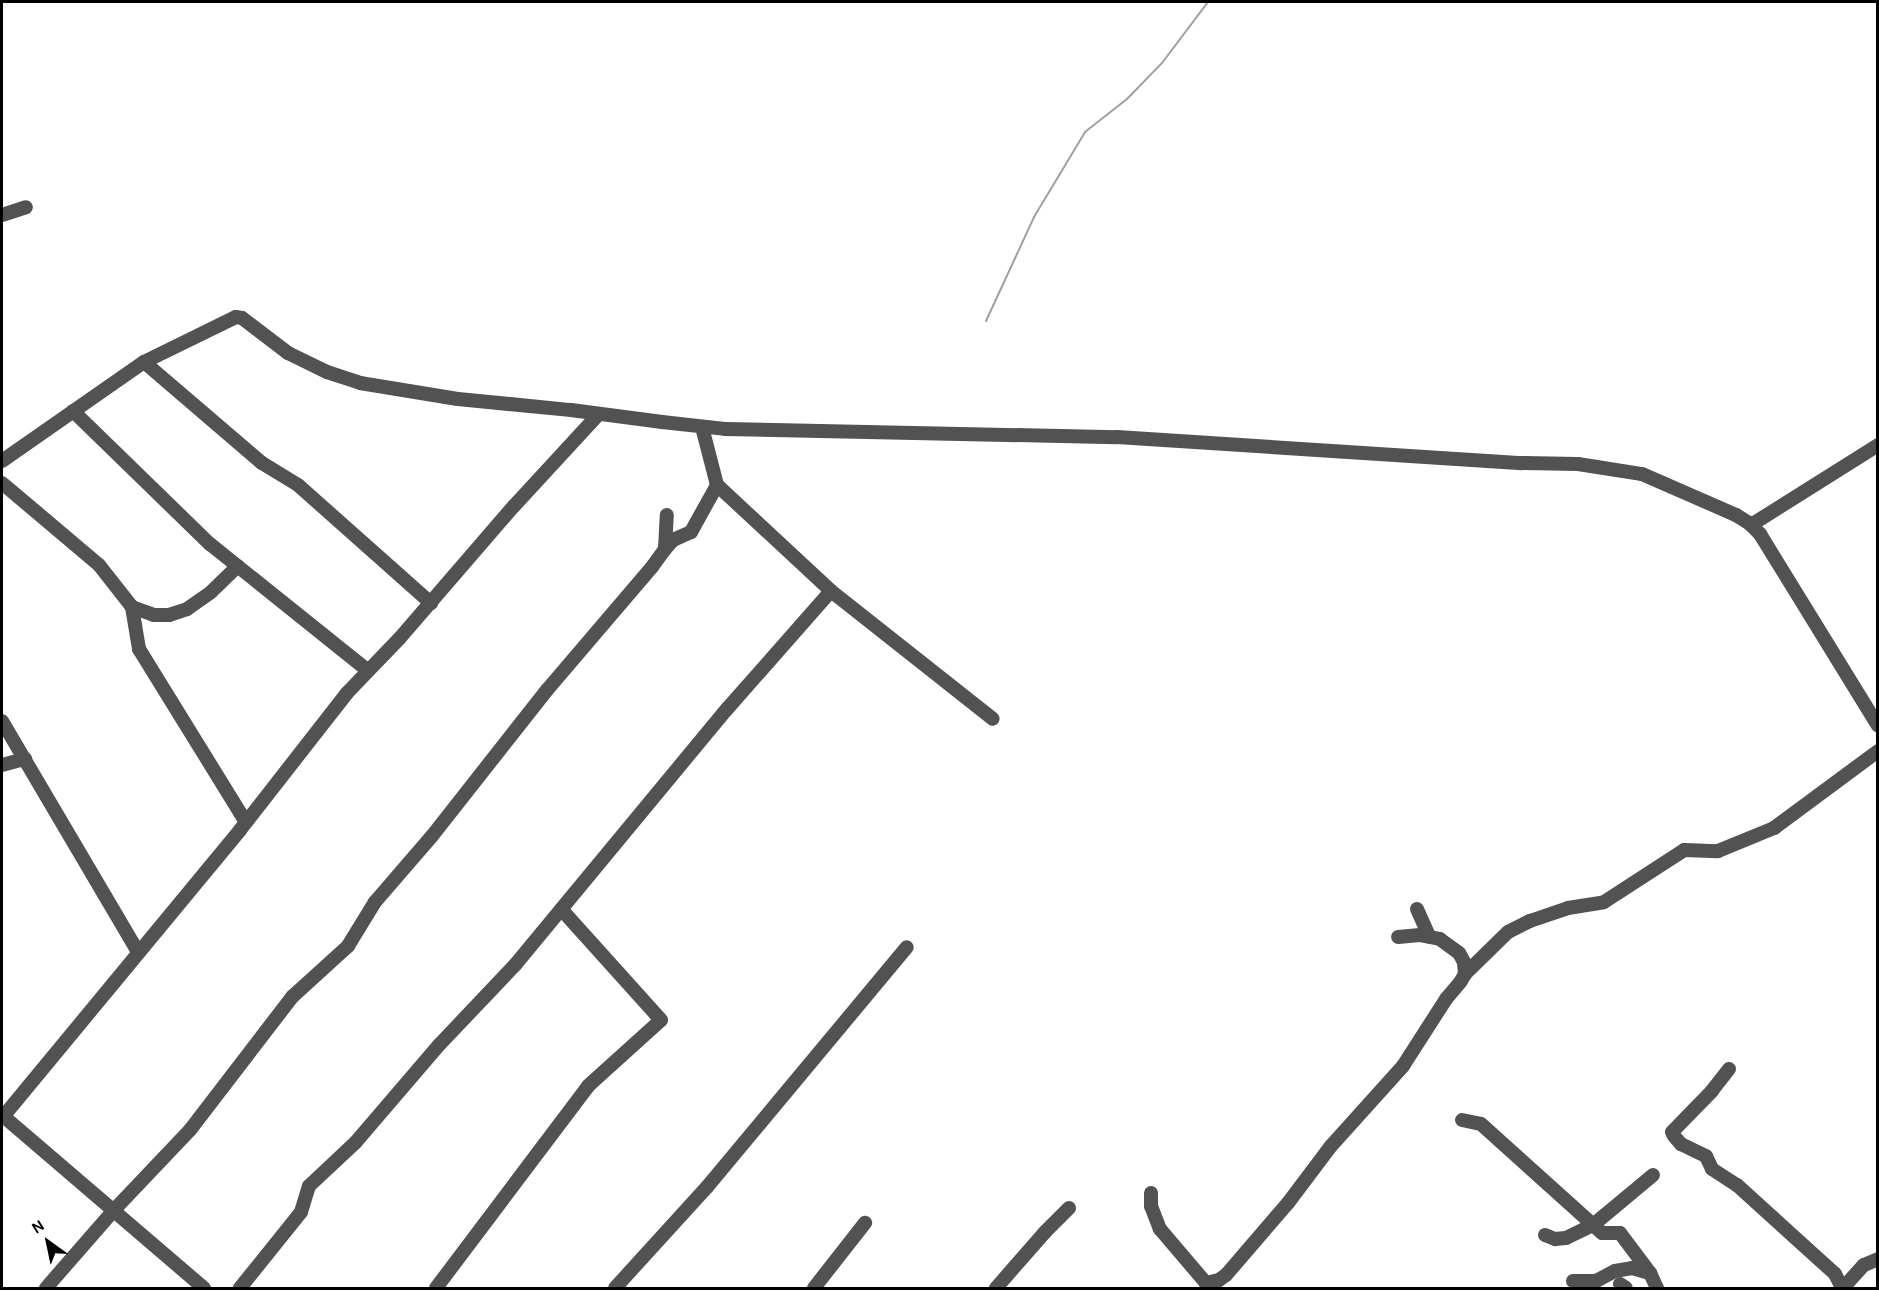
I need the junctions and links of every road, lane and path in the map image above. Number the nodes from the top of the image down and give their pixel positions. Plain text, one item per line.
1 (26, 207) dead end
2 (2, 215) edge
3 (144, 362) junction
4 (73, 411) junction
5 (598, 415) junction
6 (702, 427) junction
7 (1878, 445) edge
8 (2, 461) edge
9 (2, 483) edge
10 (717, 485) junction
11 (667, 515) dead end
12 (1751, 525) junction
13 (665, 549) junction
14 (238, 566) junction
15 (831, 591) junction
16 (431, 603) junction
17 (132, 607) junction
18 (367, 670) junction
19 (993, 719) dead end
20 (2, 721) edge
21 (1878, 726) edge
22 (1878, 752) edge
23 (25, 759) junction
24 (2, 765) edge
25 (246, 822) junction
26 (561, 909) junction
27 (1417, 909) dead end
28 (1429, 936) junction
29 (1398, 937) dead end
30 (907, 947) dead end
31 (138, 951) junction
32 (1465, 974) junction
33 (1729, 1069) dead end
34 (2, 1117) edge
35 (1462, 1120) dead end
36 (1653, 1176) dead end
37 (1151, 1193) dead end
38 (1069, 1208) dead end
39 (114, 1210) junction
40 (865, 1223) dead end
41 (1593, 1225) junction
42 (1545, 1236) dead end
43 (1878, 1259) edge
44 (1650, 1273) junction
45 (1573, 1281) dead end
46 (1207, 1286) edge
47 (46, 1288) edge
48 (204, 1288) edge
49 (240, 1288) edge
50 (436, 1288) edge
51 (615, 1288) edge
52 (814, 1288) edge
53 (996, 1288) edge
54 (1657, 1288) edge
55 (1843, 1288) edge

1 - 2 street
3 - 4 street
3 - 5 street
3 - 16 street
4 - 8 street
4 - 14 street
5 - 6 street
5 - 16 street
6 - 10 street
6 - 12 street
7 - 12 street
9 - 17 street
10 - 13 street
10 - 15 street
11 - 13 street
12 - 21 street
13 - 39 street
14 - 17 street
14 - 18 street
15 - 19 street
15 - 26 street
16 - 18 street
17 - 25 street
18 - 25 street
20 - 23 street
22 - 32 street
23 - 24 street
23 - 31 street
25 - 31 street
26 - 49 street
26 - 50 street
27 - 28 street
28 - 29 street
28 - 32 street
30 - 51 street
31 - 34 street
32 - 46 street
33 - 55 street
34 - 39 street
35 - 41 street
36 - 41 street
37 - 46 street
38 - 53 street
39 - 47 street
39 - 48 street
40 - 52 street
41 - 42 street
41 - 44 street
43 - 55 street
44 - 45 street
44 - 54 street

